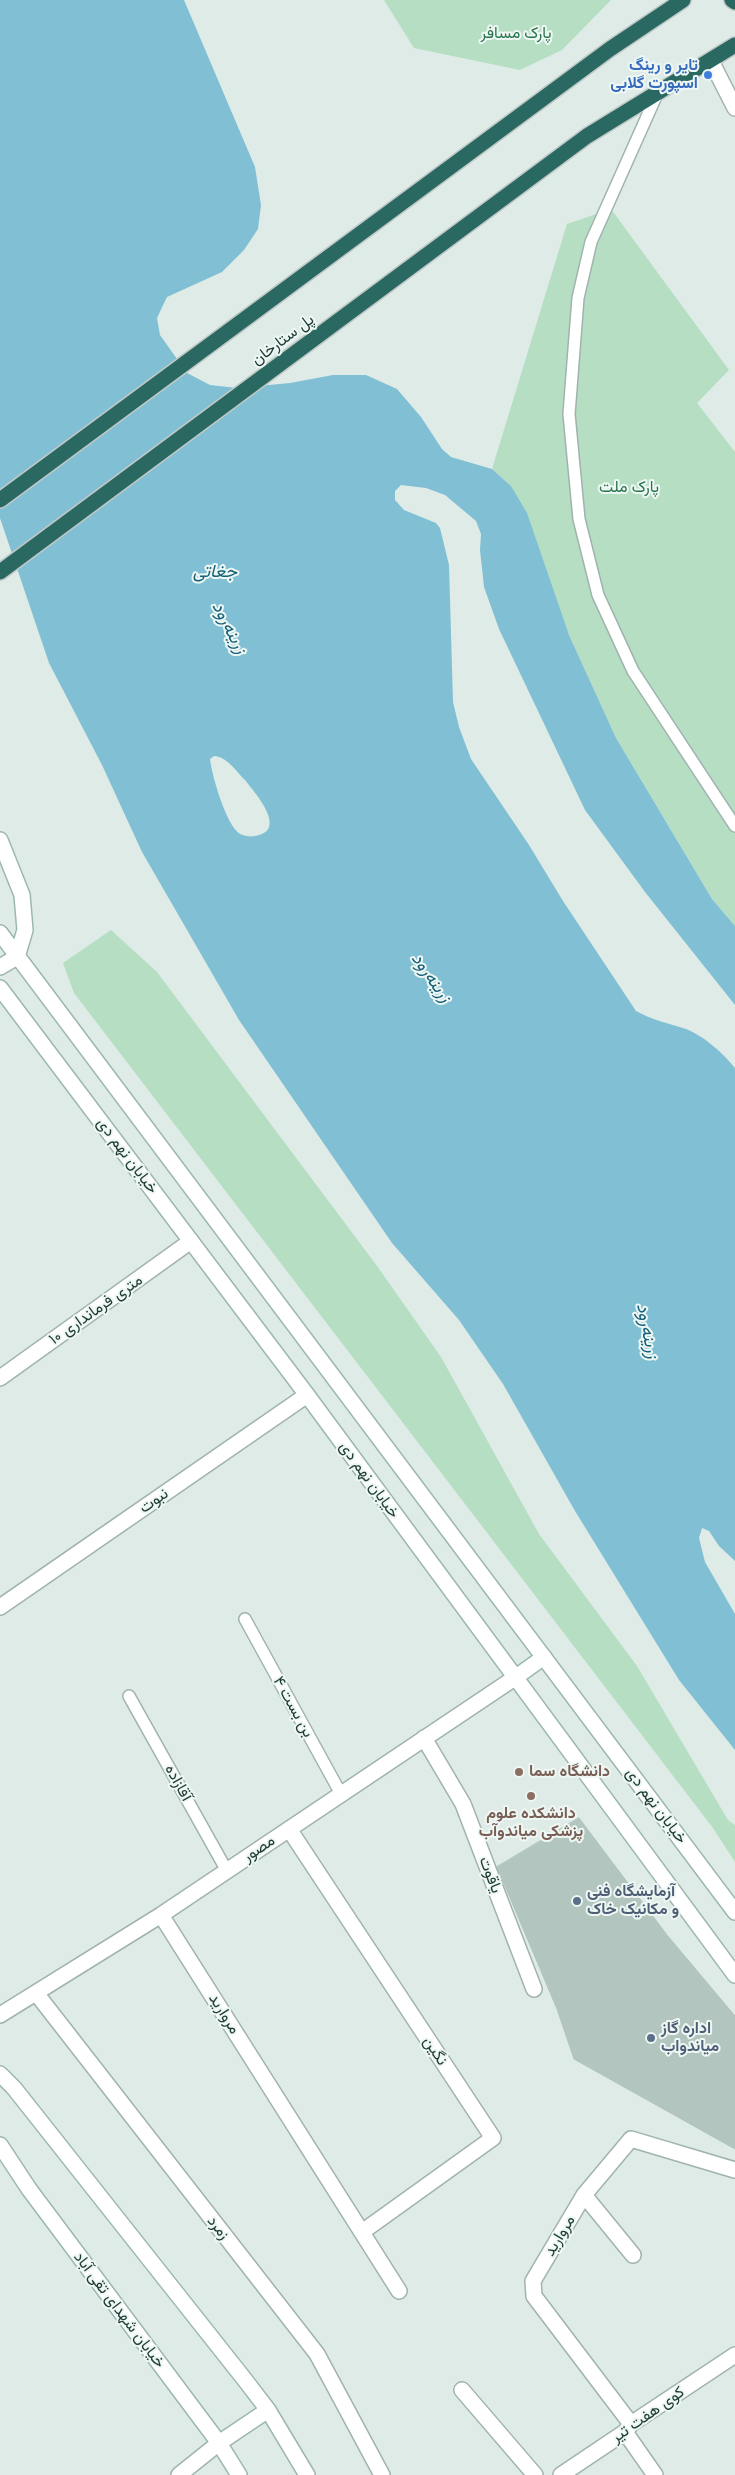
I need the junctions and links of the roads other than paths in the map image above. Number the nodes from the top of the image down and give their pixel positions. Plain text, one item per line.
1 (683, 0) edge
2 (735, 45) edge
3 (711, 61) junction
4 (658, 92) junction
5 (735, 108) edge
6 (0, 500) edge
7 (0, 572) edge
8 (735, 826) edge
9 (0, 840) edge
10 (0, 933) edge
11 (17, 957) junction
12 (0, 967) edge
13 (0, 988) edge
14 (192, 1241) junction
15 (0, 1378) edge
16 (307, 1395) junction
17 (0, 1607) edge
18 (246, 1619) dead end
19 (544, 1657) junction
20 (516, 1677) junction
21 (129, 1696) dead end
22 (424, 1738) junction
23 (341, 1794) junction
24 (288, 1829) junction
25 (227, 1870) junction
26 (735, 1912) edge
27 (161, 1915) junction
28 (735, 1975) edge
29 (534, 1989) dead end
30 (36, 1993) junction
31 (0, 2015) edge
32 (0, 2074) edge
33 (0, 2146) edge
34 (735, 2170) edge
35 (584, 2195) junction
36 (362, 2232) junction
37 (633, 2255) dead end
38 (399, 2291) dead end
39 (735, 2355) edge
40 (462, 2390) dead end
41 (268, 2410) junction
42 (628, 2428) junction
43 (219, 2443) junction
44 (179, 2475) edge
45 (239, 2475) edge
46 (307, 2475) edge
47 (382, 2475) edge
48 (535, 2475) edge
49 (561, 2475) edge
50 (656, 2475) edge

1 - 6 highway
2 - 3 highway, پل ستارخان
3 - 4 highway, پل ستارخان
3 - 5 street
4 - 7 highway, پل ستارخان
4 - 8 lane
9 - 11 street
10 - 11 street, خیابان نهم دی
11 - 12 street
11 - 19 street, خیابان نهم دی
13 - 14 street, خیابان نهم دی
14 - 15 street, ۱۰ متری فرمانداری
14 - 16 street, خیابان نهم دی
16 - 17 street, نبوت
16 - 20 street, خیابان نهم دی
18 - 23 lane, بن بست ۴
19 - 20 street, مصور
19 - 26 street, خیابان نهم دی
20 - 22 street, مصور
20 - 28 street, خیابان نهم دی
21 - 25 lane, آقازاده
22 - 23 street, مصور
22 - 29 street, یاقوت
23 - 24 street, مصور
24 - 25 street, مصور
24 - 36 street, نگین
25 - 27 street, مصور
27 - 30 street, مصور
27 - 36 street, مروارید
30 - 31 street, مصور
30 - 47 street, زمرد
32 - 41 street
33 - 43 street, خیابان شهدای تقی آباد
34 - 35 street, مروارید
35 - 37 street
35 - 42 street, مروارید
36 - 38 street, مروارید
39 - 42 street, کوی هفت تیر
40 - 48 street
41 - 43 street
41 - 46 street
42 - 49 street, کوی هفت تیر
42 - 50 street, مروارید
43 - 44 street
43 - 45 street, خیابان شهدای تقی آباد

